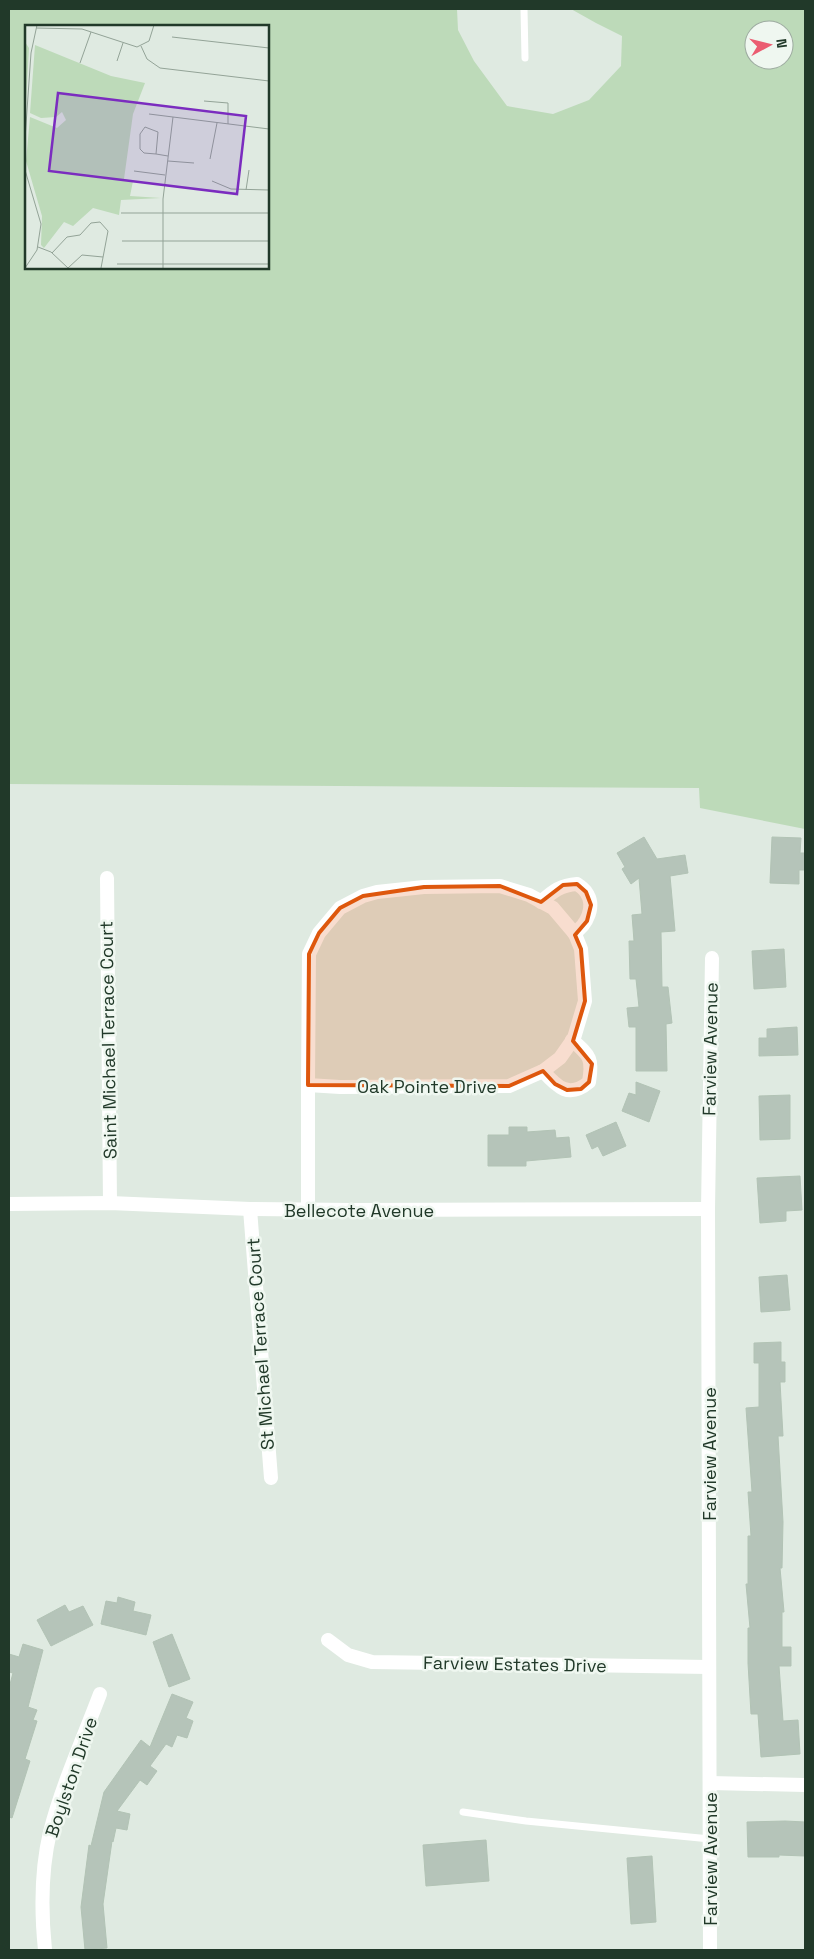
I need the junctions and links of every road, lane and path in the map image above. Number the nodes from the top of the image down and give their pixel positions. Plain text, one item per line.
1 (524, 9) edge
2 (525, 58) dead end
3 (107, 878) dead end
4 (541, 902) junction
5 (574, 933) junction
6 (712, 958) dead end
7 (572, 1040) junction
8 (543, 1071) junction
9 (308, 1085) junction
10 (110, 1203) junction
11 (9, 1204) edge
12 (250, 1209) junction
13 (708, 1209) junction
14 (308, 1210) junction
15 (270, 1478) dead end
16 (328, 1640) dead end
17 (709, 1667) junction
18 (100, 1694) dead end
19 (710, 1782) junction
20 (805, 1785) edge
21 (463, 1812) dead end
22 (710, 1839) junction
23 (45, 1950) edge
24 (710, 1950) edge

1 - 2 lane
3 - 10 street, Saint Michael Terrace Court
4 - 5 street, Oak Pointe Drive
4 - 5 street
4 - 9 street, Oak Pointe Drive
5 - 7 street, Oak Pointe Drive
6 - 13 street, Farview Avenue
7 - 8 street, Oak Pointe Drive
7 - 8 street
8 - 9 street, Oak Pointe Drive
9 - 14 street, Oak Pointe Drive
10 - 11 street, Bellecote Avenue
10 - 12 street, Bellecote Avenue
12 - 14 street, Bellecote Avenue
12 - 15 street, St Michael Terrace Court
13 - 14 street, Bellecote Avenue
13 - 17 street, Farview Avenue
16 - 17 street, Farview Estates Drive
17 - 19 street, Farview Avenue
18 - 23 street, Boylston Drive
19 - 20 street
19 - 22 street, Farview Avenue
21 - 22 lane
22 - 24 street, Farview Avenue

